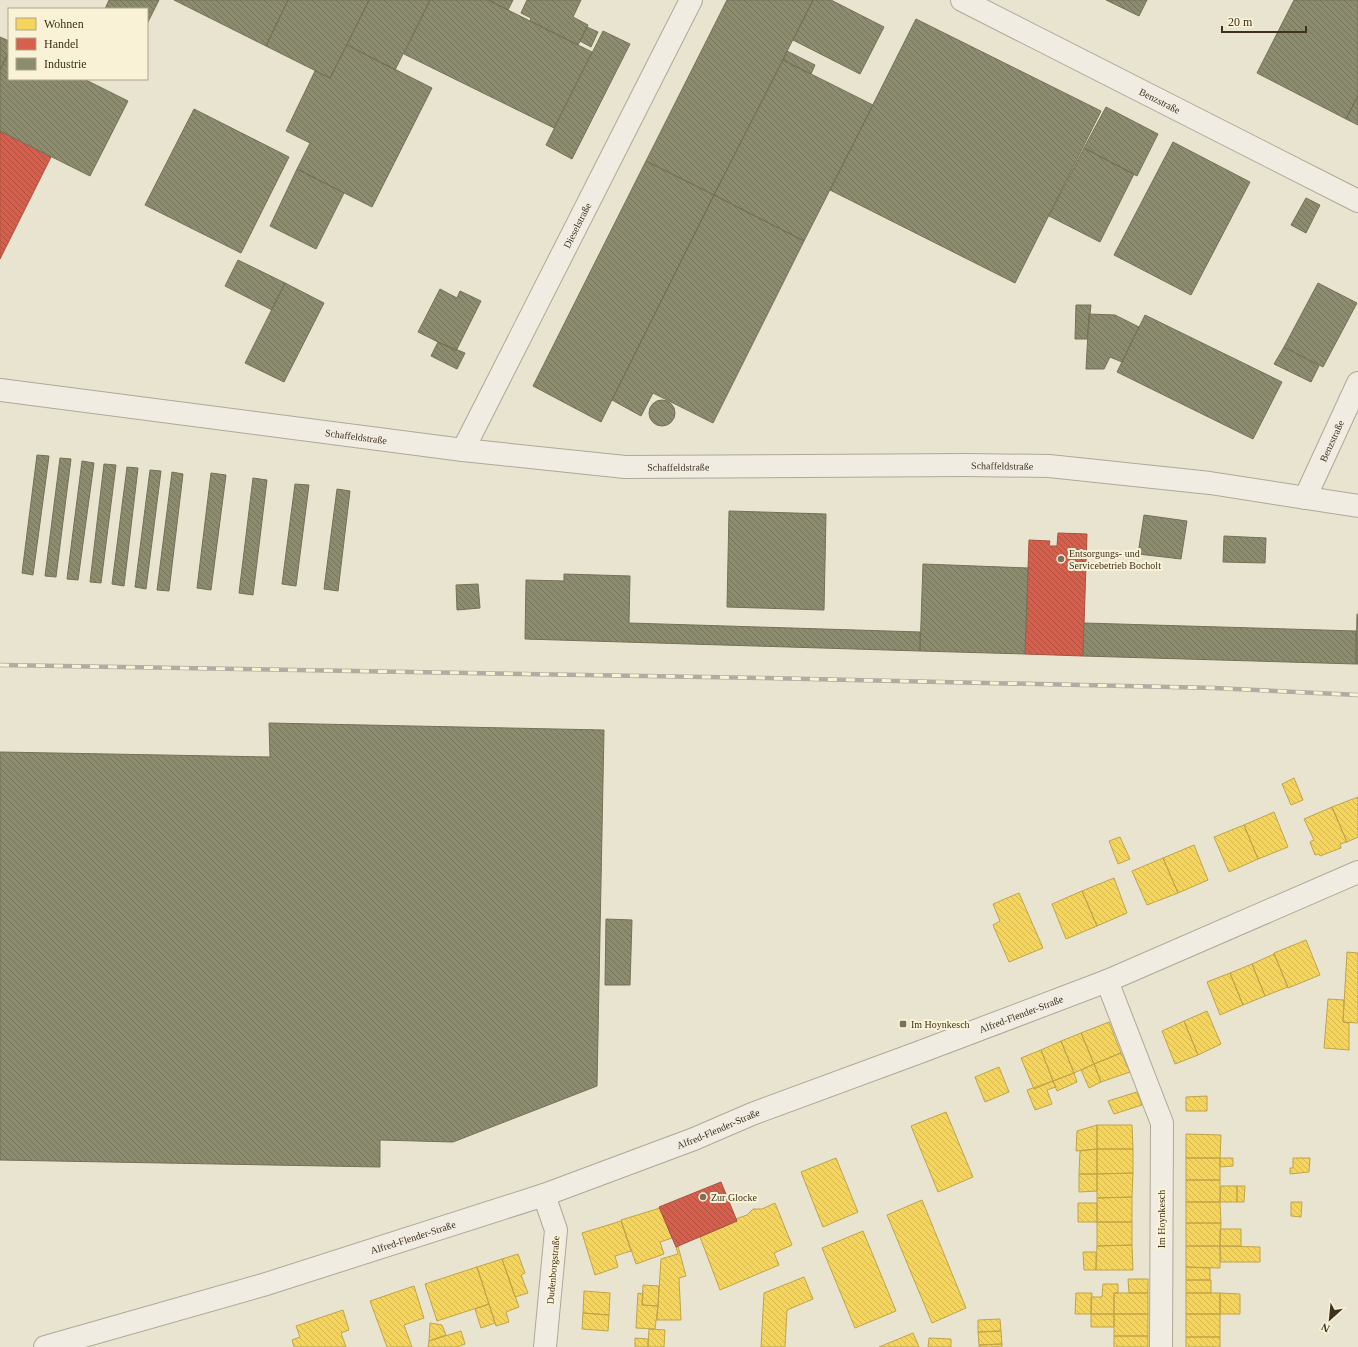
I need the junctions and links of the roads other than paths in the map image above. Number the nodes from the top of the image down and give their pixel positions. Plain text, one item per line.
1 (691, 0) edge
2 (962, 0) edge
3 (1358, 201) edge
4 (1358, 383) edge
5 (0, 390) edge
6 (463, 450) junction
7 (1305, 498) junction
8 (1358, 506) edge
9 (1358, 872) edge
10 (1107, 981) junction
11 (544, 1195) junction
12 (56, 1346) edge
13 (545, 1347) edge
14 (1161, 1347) edge

1 - 6 street, Dieselstraße
2 - 3 street, Benzstraße
4 - 7 street, Benzstraße
5 - 6 street, Schaffeldstraße
6 - 7 street, Schaffeldstraße
7 - 8 street, Schaffeldstraße
9 - 10 street, Alfred-Flender-Straße
10 - 11 street, Alfred-Flender-Straße
10 - 14 street, Im Hoynkesch
11 - 12 street, Alfred-Flender-Straße
11 - 13 street, Dudenborgstraße

